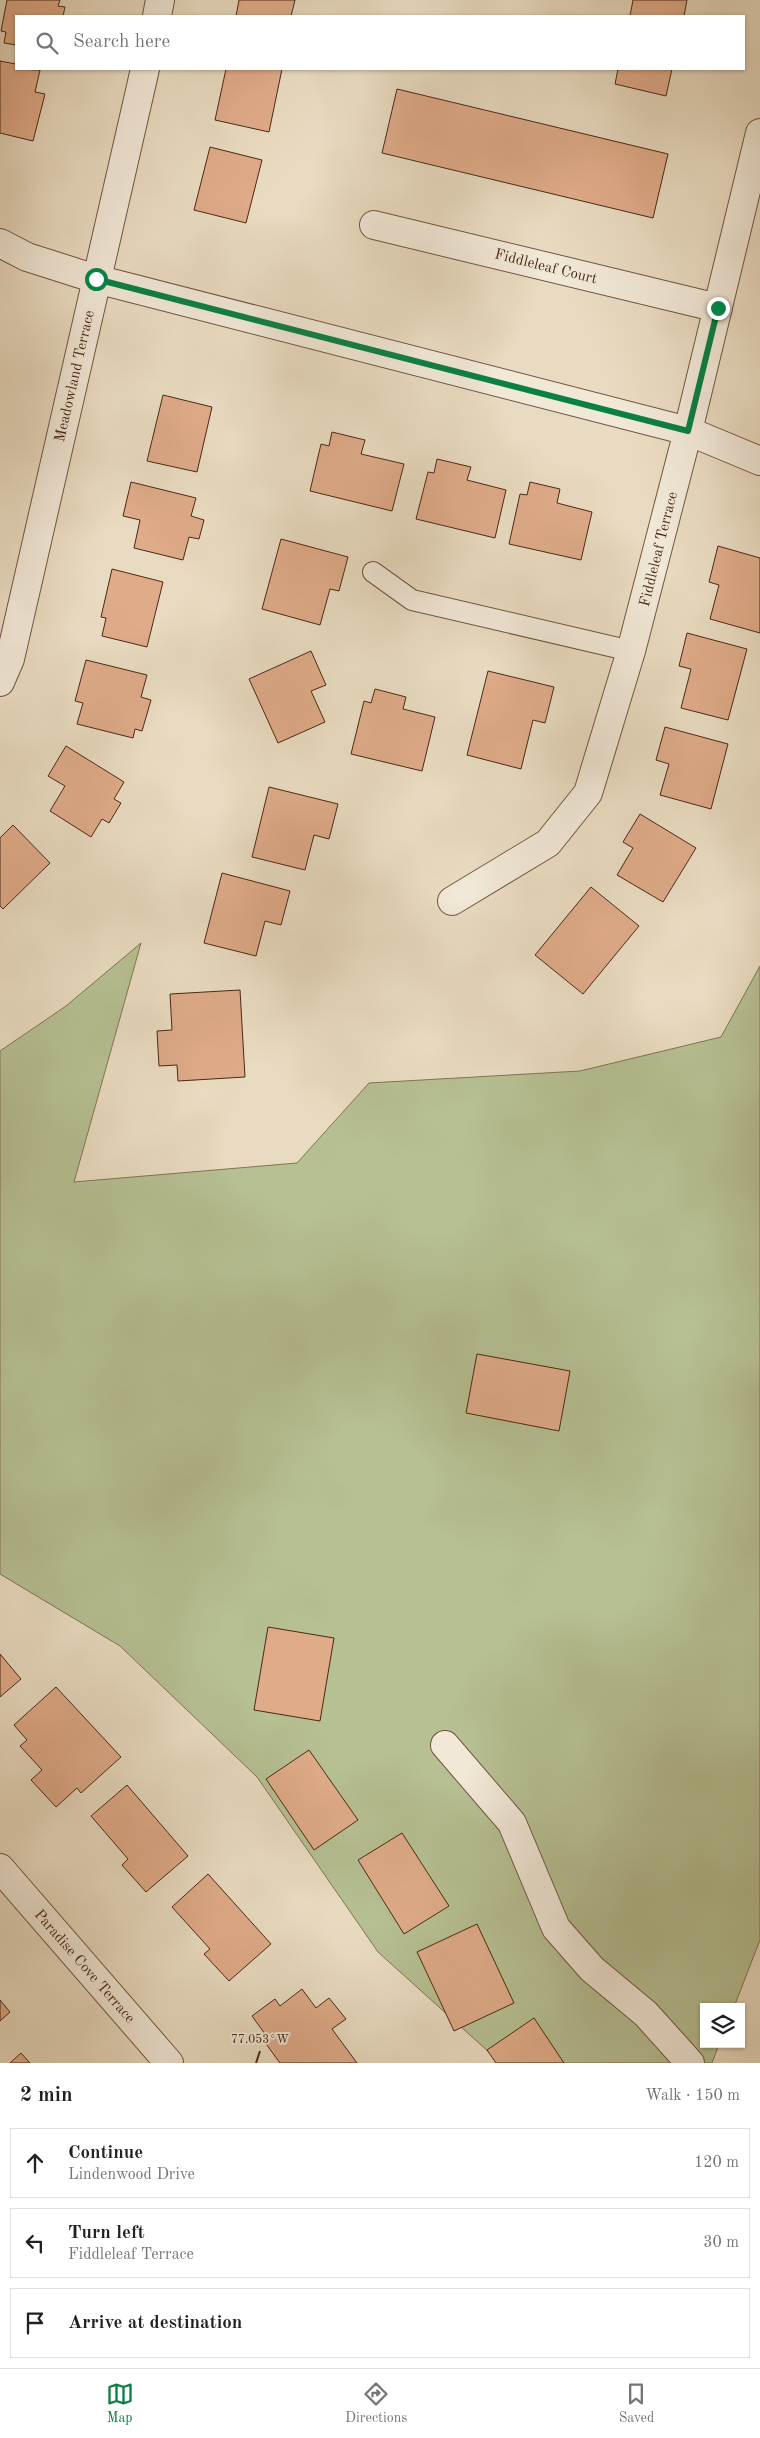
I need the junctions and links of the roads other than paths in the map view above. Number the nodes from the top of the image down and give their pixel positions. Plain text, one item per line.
1 (160, 0) edge
2 (157, 15) edge
3 (145, 70) edge
4 (760, 132) edge
5 (374, 225) dead end
6 (0, 243) edge
7 (96, 279) junction
8 (718, 308) junction
9 (688, 431) junction
10 (760, 461) edge
11 (373, 572) dead end
12 (631, 651) junction
13 (0, 682) edge
14 (452, 900) dead end
15 (445, 1745) dead end
16 (0, 1868) edge
17 (169, 2063) edge
18 (690, 2063) edge

1 - 2 street
3 - 7 street, Meadowland Terrace
4 - 8 street, Fiddleleaf Terrace
5 - 8 street, Fiddleleaf Court
6 - 7 street
7 - 9 street
7 - 13 street, Meadowland Terrace
8 - 9 street, Fiddleleaf Terrace
9 - 10 street
9 - 12 street, Fiddleleaf Terrace
11 - 12 lane
12 - 14 street, Fiddleleaf Terrace
15 - 18 street
16 - 17 street, Paradise Cove Terrace

